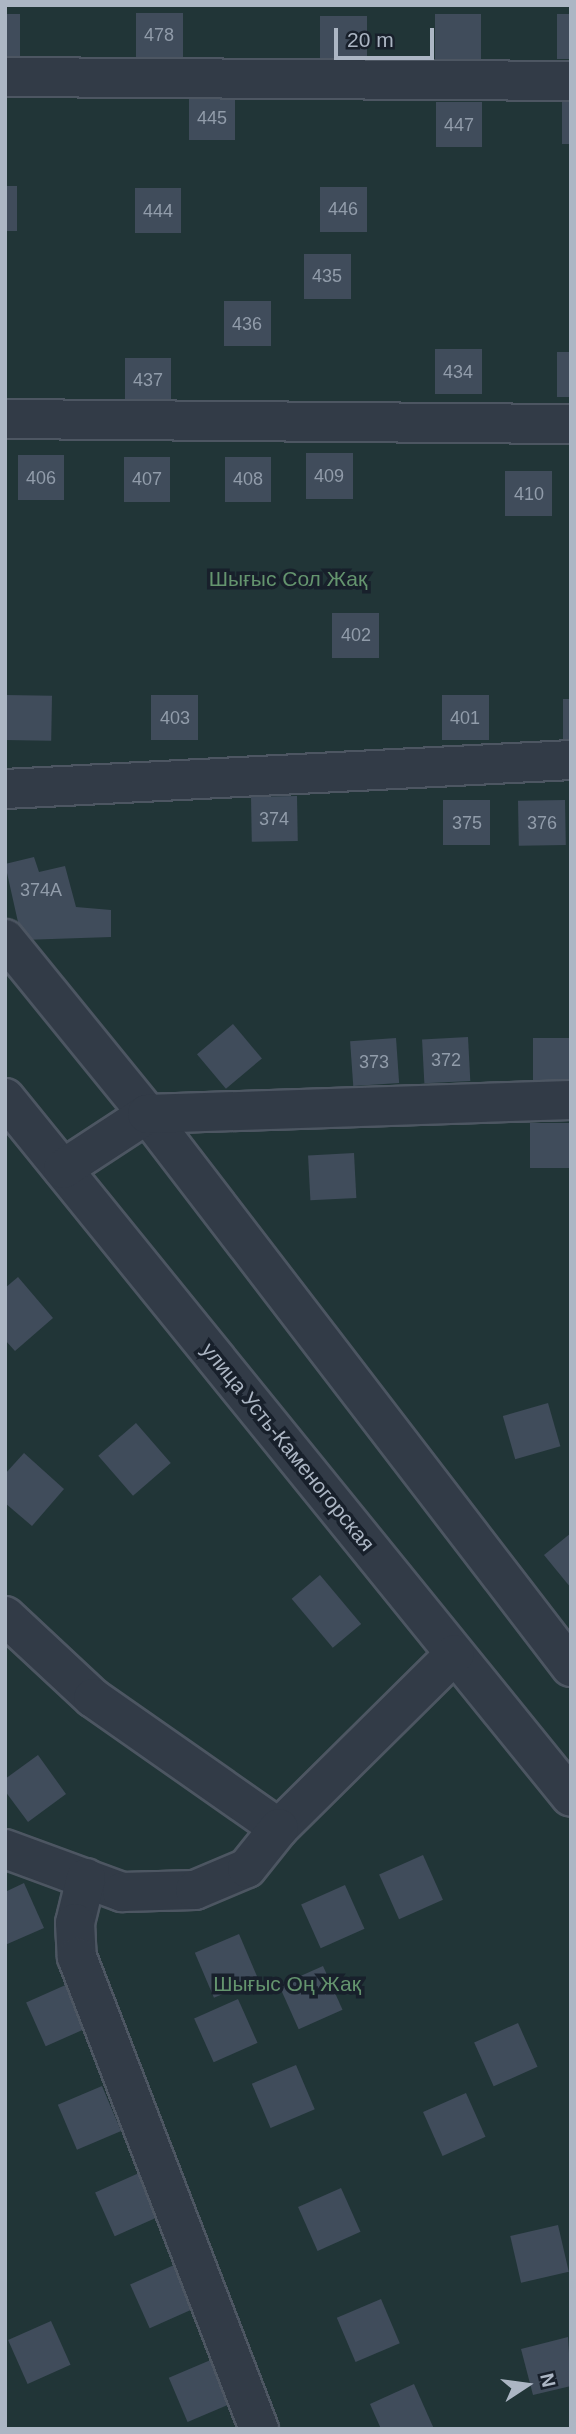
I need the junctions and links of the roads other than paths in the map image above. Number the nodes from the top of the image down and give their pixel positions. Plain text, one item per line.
1 (5, 77) edge
2 (571, 81) edge
3 (5, 419) edge
4 (571, 424) edge
5 (571, 760) edge
6 (5, 789) edge
7 (5, 939) edge
8 (5, 1098) edge
9 (571, 1100) edge
10 (147, 1114) junction
11 (63, 1169) junction
12 (5, 1616) edge
13 (455, 1654) junction
14 (571, 1667) edge
15 (571, 1797) edge
16 (279, 1828) junction
17 (5, 1849) edge
18 (86, 1878) junction
19 (258, 2429) edge

1 - 2 street
3 - 4 street
5 - 6 street
7 - 10 street
8 - 11 street, улица Усть-Каменогорская
9 - 10 street
10 - 11 street
10 - 14 street
11 - 13 street, улица Усть-Каменогорская
12 - 16 street
13 - 15 street, улица Усть-Каменогорская
13 - 16 street
16 - 18 street
17 - 18 street
18 - 19 street

